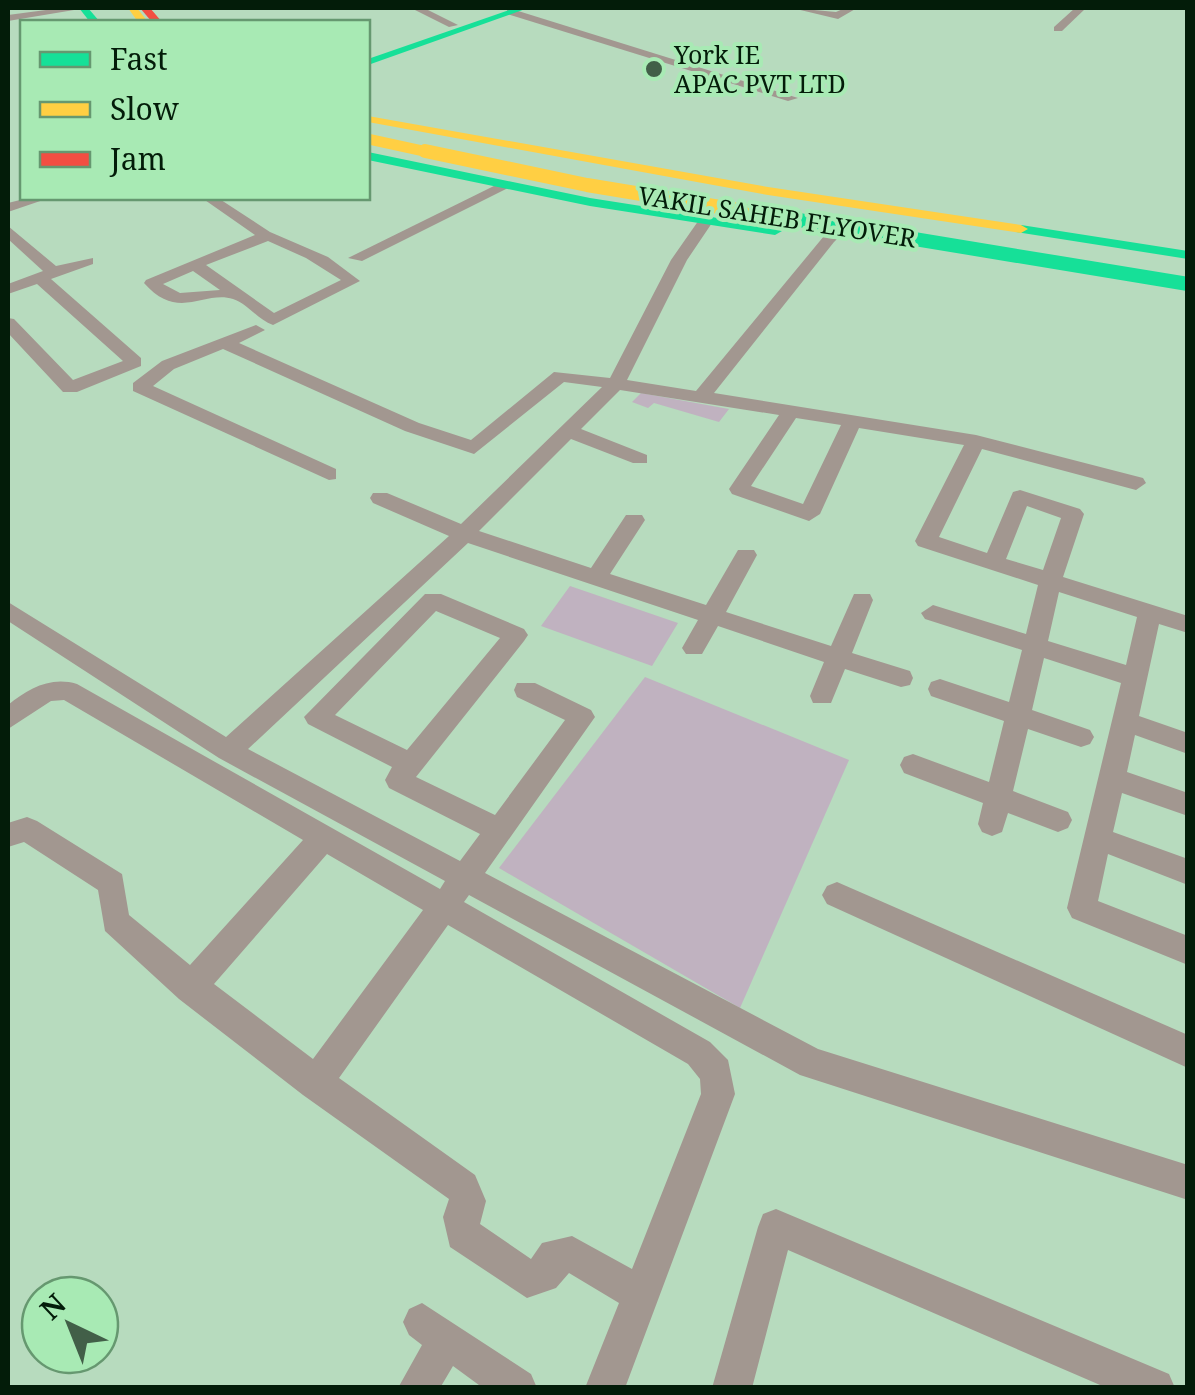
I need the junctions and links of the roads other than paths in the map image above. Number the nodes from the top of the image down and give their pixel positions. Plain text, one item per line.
1 (82, 8) edge
2 (416, 8) edge
3 (798, 8) edge
4 (852, 8) edge
5 (1081, 8) edge
6 (504, 9) edge
7 (12, 14) edge
8 (453, 25) junction
9 (1058, 29) dead end
10 (370, 57) edge
11 (370, 57) edge
12 (792, 98) dead end
13 (370, 123) edge
14 (370, 123) edge
15 (370, 139) edge
16 (370, 156) edge
17 (613, 162) junction
18 (507, 185) junction
19 (579, 199) junction
20 (35, 200) edge
21 (212, 200) edge
22 (8, 208) edge
23 (706, 220) junction
24 (268, 236) junction
25 (11, 238) edge
26 (829, 239) junction
27 (1188, 255) edge
28 (356, 258) dead end
29 (87, 261) dead end
30 (194, 264) junction
31 (1188, 268) edge
32 (47, 276) junction
33 (1188, 284) edge
34 (8, 290) edge
35 (235, 293) junction
36 (1188, 296) edge
37 (8, 324) edge
38 (256, 330) dead end
39 (222, 342) junction
40 (616, 384) junction
41 (701, 397) junction
42 (790, 413) junction
43 (853, 421) junction
44 (568, 432) junction
45 (976, 442) junction
46 (640, 460) dead end
47 (329, 474) dead end
48 (1136, 483) dead end
49 (380, 498) dead end
50 (634, 520) dead end
51 (464, 534) junction
52 (746, 555) dead end
53 (994, 562) junction
54 (596, 577) junction
55 (1051, 580) junction
56 (862, 600) dead end
57 (8, 610) edge
58 (1150, 612) junction
59 (933, 614) dead end
60 (714, 616) junction
61 (1188, 624) edge
62 (694, 648) dead end
63 (1036, 648) junction
64 (839, 658) junction
65 (1124, 674) dead end
66 (901, 678) dead end
67 (940, 689) dead end
68 (526, 690) dead end
69 (822, 696) dead end
70 (1019, 716) junction
71 (8, 719) edge
72 (1125, 721) junction
73 (1080, 737) dead end
74 (1188, 744) edge
75 (228, 750) junction
76 (410, 764) junction
77 (913, 766) dead end
78 (1112, 778) junction
79 (1188, 805) edge
80 (995, 811) junction
81 (1058, 820) dead end
82 (497, 830) junction
83 (8, 835) edge
84 (322, 838) junction
85 (1098, 838) junction
86 (1188, 872) edge
87 (466, 876) junction
88 (838, 895) dead end
89 (444, 907) junction
90 (1188, 951) edge
91 (190, 988) junction
92 (1188, 1052) edge
93 (315, 1083) junction
94 (1188, 1184) edge
95 (641, 1295) junction
96 (418, 1388) edge
97 (517, 1388) edge
98 (605, 1388) edge
99 (732, 1388) edge
100 (1155, 1388) edge

1 - 7 street
2 - 8 street
3 - 4 street
5 - 9 street
6 - 8 main road
6 - 11 main road
6 - 12 street
8 - 10 main road
13 - 17 main road
14 - 31 main road, VAKIL SAHEB FLYOVER
15 - 33 main road, VAKIL SAHEB FLYOVER, bridge
16 - 18 main road
17 - 19 main road
17 - 27 main road
18 - 19 main road
18 - 28 street
19 - 23 main road
20 - 22 street
21 - 24 street
23 - 26 main road
23 - 40 street
24 - 30 street
24 - 35 street
25 - 32 street
26 - 36 main road
26 - 41 street
29 - 32 street
30 - 35 street
30 - 35 street
32 - 34 street
32 - 37 street
38 - 39 street
39 - 40 street
39 - 47 street
40 - 41 street
40 - 44 street
41 - 42 street
42 - 43 street
42 - 43 street
43 - 45 street
44 - 46 street
44 - 51 street
45 - 48 street
45 - 53 street
49 - 51 street
50 - 54 street
51 - 54 street
51 - 75 street
52 - 60 street
53 - 55 street
53 - 55 street
54 - 60 street
55 - 58 street
55 - 63 street
56 - 64 street
57 - 75 street
58 - 61 street
58 - 72 street
59 - 63 street
60 - 62 street
60 - 64 street
63 - 65 street
63 - 70 street
64 - 66 street
64 - 69 street
67 - 70 street
68 - 82 street
70 - 73 street
70 - 80 street
71 - 84 street
72 - 74 street
72 - 78 street
75 - 87 street
76 - 76 street
76 - 82 street
77 - 80 street
78 - 79 street
78 - 85 street
80 - 81 street
82 - 87 street
83 - 91 street
84 - 89 street
84 - 91 street
85 - 86 street
85 - 90 street
87 - 89 street
87 - 94 street
88 - 92 street
89 - 93 street
89 - 95 street
91 - 93 street
93 - 95 street
95 - 98 street
96 - 97 street
99 - 100 street

